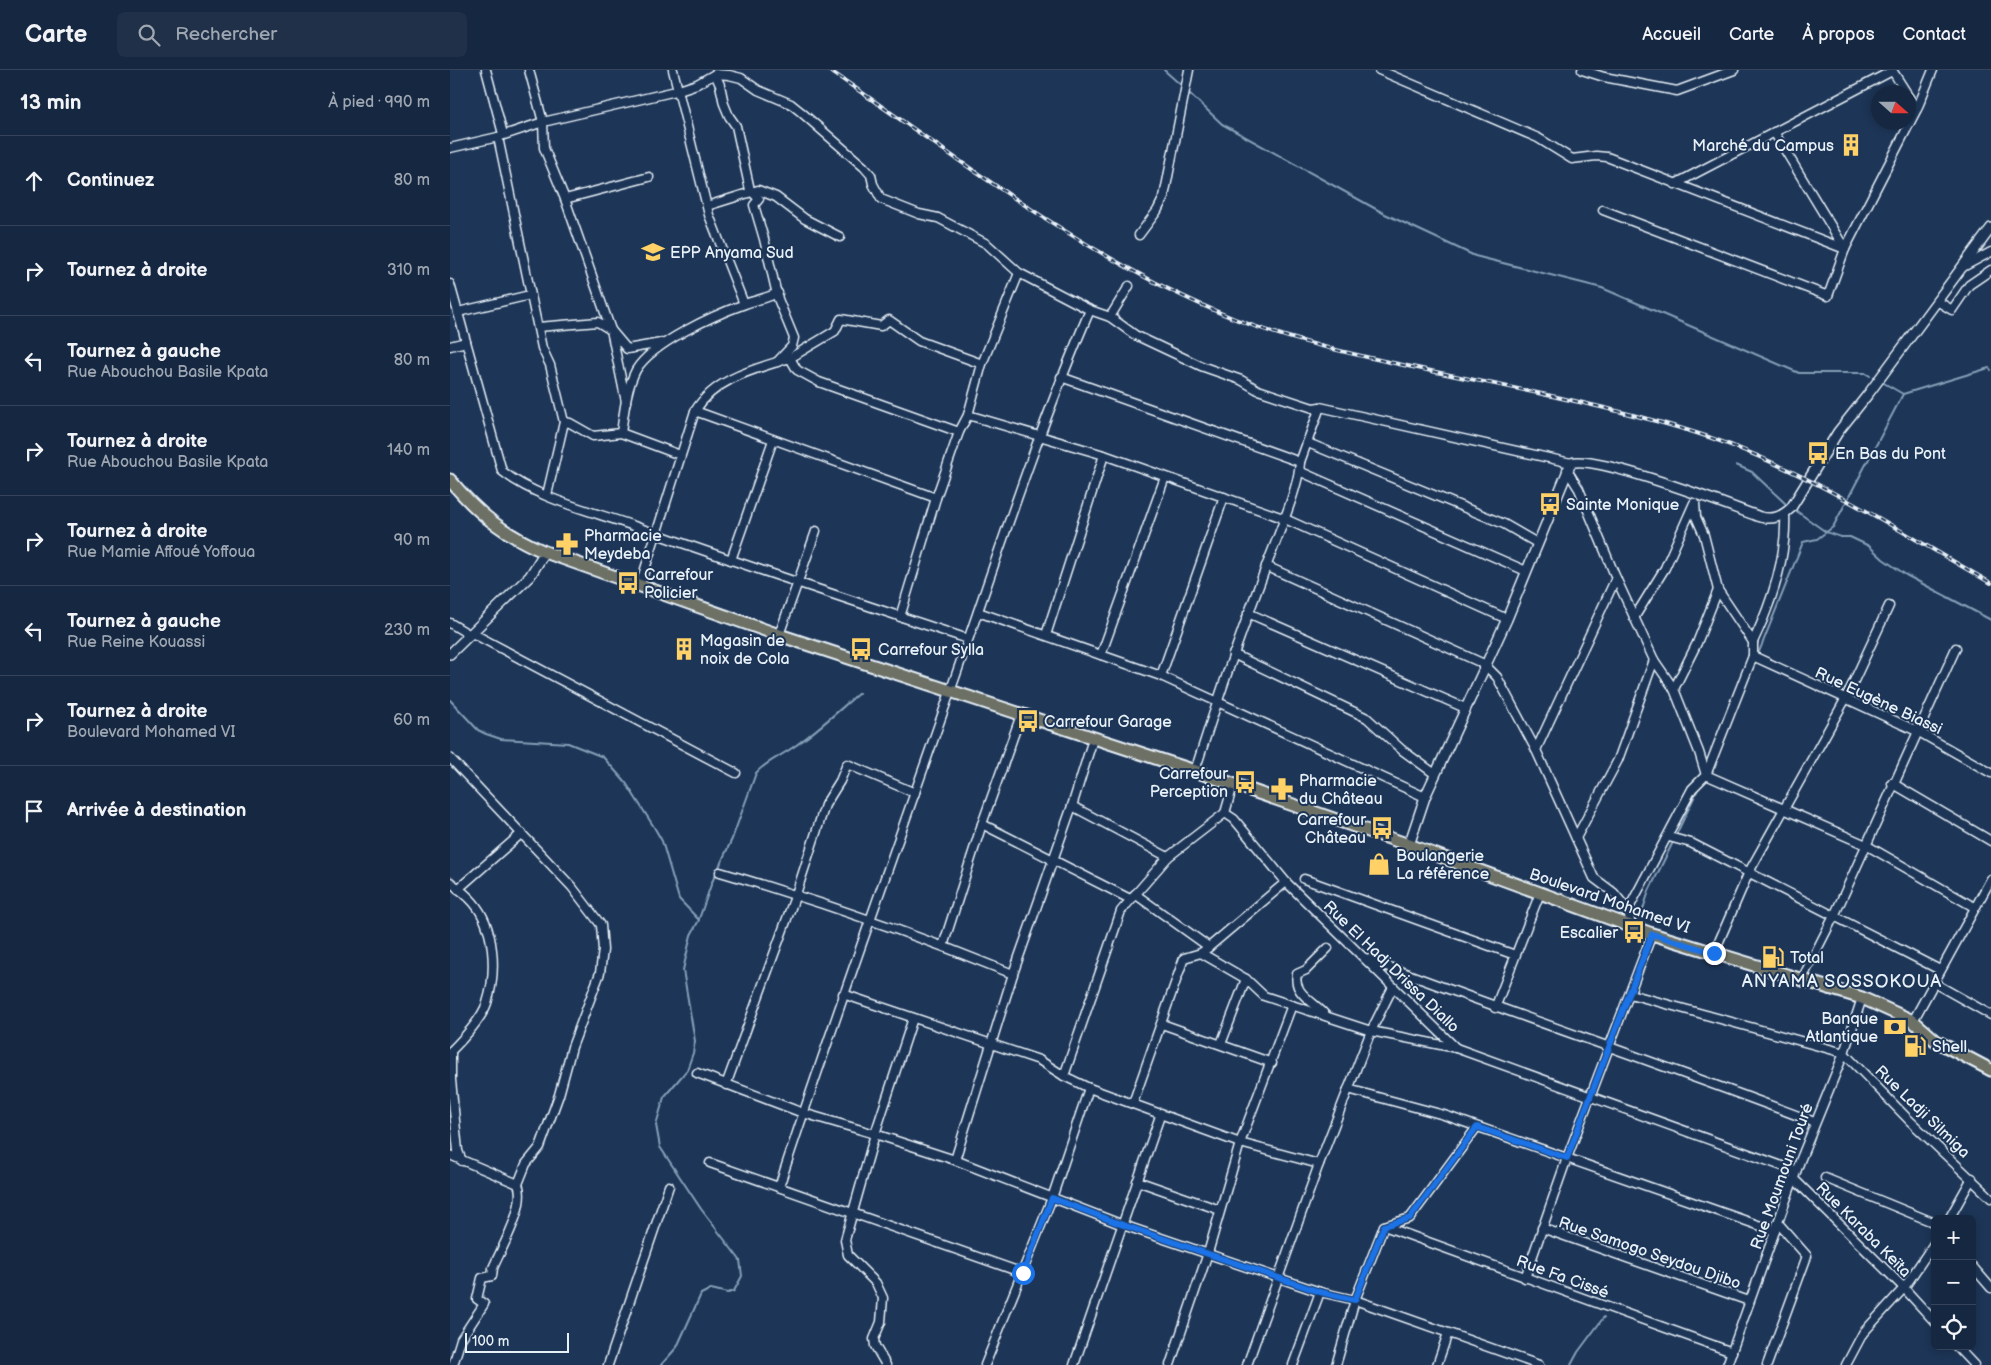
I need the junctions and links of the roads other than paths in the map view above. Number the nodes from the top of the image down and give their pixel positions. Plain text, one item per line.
1 (486, 70) edge
2 (529, 70) edge
3 (673, 70) edge
4 (1189, 70) edge
5 (1379, 70) edge
6 (1582, 70) edge
7 (1734, 70) edge
8 (1933, 70) edge
9 (1892, 71) edge
10 (1724, 72) edge
11 (715, 74) junction
12 (1901, 85) edge
13 (676, 90) junction
14 (1917, 109) joint
15 (543, 122) junction
16 (1774, 132) junction
17 (500, 135) junction
18 (450, 148) edge
19 (649, 177) dead end
20 (1675, 184) junction
21 (750, 190) junction
22 (565, 198) junction
23 (707, 206) junction
24 (1603, 210) dead end
25 (1991, 228) edge
26 (1139, 235) dead end
27 (840, 237) dead end
28 (1845, 248) junction
29 (1991, 252) edge
30 (1963, 266) junction
31 (1991, 270) edge
32 (1019, 273) junction
33 (450, 284) edge
34 (1129, 286) dead end
35 (778, 293) junction
36 (530, 295) junction
37 (1937, 301) junction
38 (744, 304) junction
39 (1090, 310) junction
40 (458, 312) junction
41 (1110, 317) junction
42 (538, 327) junction
43 (610, 330) junction
44 (466, 342) junction
45 (662, 343) junction
46 (450, 346) edge
47 (790, 358) junction
48 (777, 362) junction
49 (982, 364) junction
50 (1061, 377) junction
51 (626, 402) junction
52 (1320, 407) junction
53 (696, 411) junction
54 (968, 416) junction
55 (564, 422) junction
56 (959, 432) junction
57 (622, 433) junction
58 (1039, 436) junction
59 (773, 440) junction
60 (1308, 443) junction
61 (680, 455) junction
62 (1104, 456) junction
63 (1300, 467) junction
64 (1569, 467) junction
65 (450, 476) edge
66 (1165, 477) junction
67 (453, 484) edge
68 (1697, 493) junction
69 (547, 495) junction
70 (1224, 497) junction
71 (936, 498) junction
72 (1695, 503) junction
73 (1785, 514) junction
74 (1283, 518) junction
75 (816, 531) dead end
76 (657, 534) junction
77 (1538, 543) junction
78 (545, 552) junction
79 (731, 560) junction
80 (1266, 566) junction
81 (1526, 571) junction
82 (1616, 578) junction
83 (798, 583) junction
84 (640, 585) junction
85 (1718, 590) junction
86 (1889, 606) dead end
87 (978, 612) junction
88 (1248, 613) junction
89 (900, 616) junction
90 (1634, 618) junction
91 (1506, 619) junction
92 (450, 623) edge
93 (471, 634) junction
94 (779, 635) junction
95 (1046, 635) junction
96 (968, 639) junction
97 (1753, 642) junction
98 (1956, 648) dead end
99 (450, 654) edge
100 (1233, 654) junction
101 (1101, 655) junction
102 (1753, 656) junction
103 (1654, 660) junction
104 (1484, 664) junction
105 (1161, 676) junction
106 (1674, 689) junction
107 (951, 691) junction
108 (1846, 698) junction
109 (1217, 700) junction
110 (1465, 708) junction
111 (1022, 715) junction
112 (1919, 732) junction
113 (1093, 739) junction
114 (1536, 750) junction
115 (450, 758) edge
116 (1195, 770) junction
117 (1991, 773) edge
118 (736, 774) dead end
119 (1435, 774) junction
120 (1706, 775) junction
121 (1892, 783) junction
122 (1233, 785) junction
123 (915, 793) junction
124 (1424, 797) junction
125 (1072, 806) junction
126 (1785, 807) junction
127 (1225, 813) junction
128 (982, 824) junction
129 (522, 833) junction
130 (1669, 837) junction
131 (1576, 838) junction
132 (1991, 841) edge
133 (1409, 845) junction
134 (1866, 845) junction
135 (1168, 857) junction
136 (1052, 859) junction
137 (720, 872) dead end
138 (1749, 872) junction
139 (1304, 879) dead end
140 (1991, 879) edge
141 (450, 882) edge
142 (1286, 882) junction
143 (458, 889) junction
144 (1540, 893) junction
145 (796, 894) junction
146 (1132, 897) junction
147 (1974, 907) junction
148 (1628, 910) junction
149 (1835, 914) junction
150 (868, 921) junction
151 (1631, 926) junction
152 (1652, 934) junction
153 (943, 946) junction
154 (1209, 947) junction
155 (1328, 948) dead end
156 (1201, 953) junction
157 (1714, 953) junction
158 (1515, 955) junction
159 (1362, 957) junction
160 (1940, 970) junction
161 (1013, 974) junction
162 (1802, 979) junction
163 (1246, 980) junction
164 (1934, 983) junction
165 (1393, 987) junction
166 (843, 994) junction
167 (1630, 994) junction
168 (1862, 998) junction
169 (1292, 1005) junction
170 (1495, 1008) junction
171 (1991, 1014) edge
172 (1326, 1016) junction
173 (913, 1018) junction
174 (1913, 1022) junction
175 (1162, 1024) junction
176 (1371, 1031) junction
177 (990, 1044) junction
178 (1221, 1044) junction
179 (1456, 1048) junction
180 (1610, 1048) junction
181 (451, 1051) edge
182 (1844, 1052) junction
183 (1272, 1063) junction
184 (1991, 1070) edge
185 (696, 1073) dead end
186 (1064, 1076) junction
187 (726, 1085) junction
188 (1089, 1088) junction
189 (1348, 1089) junction
190 (1590, 1096) junction
191 (1133, 1103) junction
192 (803, 1113) junction
193 (1161, 1113) junction
194 (1814, 1122) junction
195 (1477, 1127) junction
196 (875, 1134) junction
197 (1240, 1143) junction
198 (450, 1155) edge
199 (1567, 1158) junction
200 (955, 1160) junction
201 (462, 1161) junction
202 (710, 1163) dead end
203 (1319, 1164) junction
204 (1795, 1175) junction
205 (1825, 1178) dead end
206 (1972, 1178) junction
207 (1137, 1181) junction
208 (518, 1184) junction
209 (669, 1186) dead end
210 (779, 1187) junction
211 (1052, 1198) junction
212 (1991, 1198) edge
213 (1220, 1210) junction
214 (852, 1213) junction
215 (1951, 1215) edge
216 (1931, 1221) edge
217 (1778, 1223) junction
218 (1123, 1225) junction
219 (1384, 1226) junction
220 (1542, 1228) junction
221 (1775, 1231) junction
222 (1931, 1248) edge
223 (1208, 1253) junction
224 (1976, 1271) edge
225 (1023, 1273) junction
226 (1277, 1278) junction
227 (1525, 1278) junction
228 (1904, 1288) junction
229 (1991, 1288) edge
230 (1320, 1292) junction
231 (1355, 1300) junction
232 (1749, 1302) junction
233 (1931, 1318) edge
234 (1448, 1333) junction
235 (1960, 1350) edge
236 (1732, 1352) junction
237 (453, 1365) edge
238 (608, 1365) edge
239 (886, 1365) edge
240 (985, 1365) edge
241 (1074, 1365) edge
242 (1170, 1365) edge
243 (1247, 1365) edge
244 (1293, 1365) edge
245 (1336, 1365) edge
246 (1437, 1365) edge
247 (1539, 1365) edge
248 (1727, 1365) edge
249 (1768, 1365) edge
250 (1846, 1365) edge
251 (1974, 1365) edge

1 - 17 street
2 - 15 street
3 - 13 street
4 - 26 street
5 - 20 street
6 - 10 street
7 - 10 street
8 - 14 street
9 - 12 street
9 - 16 street
11 - 13 street
11 - 21 street
11 - 32 street
13 - 15 street
13 - 23 street
14 - 28 street
15 - 17 street
15 - 22 street
16 - 20 street
16 - 28 street
17 - 18 street
17 - 36 street
19 - 22 street
20 - 28 street
21 - 23 street
21 - 27 street
21 - 35 street
22 - 43 street
23 - 38 street
24 - 28 street
25 - 30 street
29 - 30 street
30 - 37 street
31 - 37 street
32 - 39 street
32 - 49 street
33 - 40 street
34 - 41 street
35 - 38 street
35 - 48 street
36 - 40 street
36 - 42 street
37 - 73 street
38 - 45 street
39 - 41 street
39 - 50 street
40 - 44 street
41 - 52 street
42 - 43 street
42 - 55 street
43 - 45 street
43 - 51 street
44 - 46 street
44 - 69 street
45 - 51 street
47 - 48 street
47 - 49 street
47 - 56 street
48 - 53 street
49 - 54 street
50 - 58 street
50 - 63 street
51 - 57 street
52 - 60 street
52 - 64 street
53 - 59 street
53 - 61 street
54 - 56 street
54 - 58 street
55 - 57 street
55 - 69 street
56 - 71 street
57 - 61 street
58 - 62 street
58 - 87 street
59 - 71 street
59 - 79 street
60 - 63 street
60 - 77 street
61 - 76 street
62 - 66 street
62 - 95 street
63 - 74 street
63 - 81 street
64 - 68 street
64 - 77 street
64 - 82 street
65 - 67 main road
66 - 70 street
66 - 101 street
67 - 78 main road, Boulevard Mohamed VI
68 - 72 street
68 - 73 street
69 - 76 street
70 - 74 street
70 - 105 street
71 - 89 street
72 - 85 street
72 - 90 street
73 - 97 street
74 - 80 street
74 - 91 street
75 - 83 street
76 - 79 street
76 - 84 street
77 - 81 street
78 - 84 main road, Boulevard Mohamed VI
78 - 93 street
79 - 83 street
80 - 88 street
80 - 104 street
81 - 91 street
82 - 90 street
82 - 114 street
83 - 89 street
83 - 94 street
84 - 94 main road, Boulevard Mohamed VI
85 - 97 street
85 - 106 street
86 - 108 street
87 - 95 street
87 - 96 street
88 - 100 street
88 - 110 street
89 - 96 street
90 - 103 street
91 - 104 street
92 - 93 street
93 - 99 street
93 - 118 street
94 - 107 main road, Boulevard Mohamed VI
95 - 101 street
96 - 107 street
97 - 102 street
98 - 112 street
100 - 109 street
100 - 119 street
101 - 105 street
102 - 108 street, Rue Eugène Biassi
102 - 120 street
103 - 106 street
103 - 131 street
104 - 110 street
104 - 114 street
105 - 109 street
106 - 120 street
107 - 111 main road, Boulevard Mohamed VI
107 - 123 street
108 - 112 street, Rue Eugène Biassi
108 - 126 street
109 - 116 street
109 - 124 street
110 - 119 street
111 - 113 main road, Boulevard Mohamed VI
111 - 128 street
112 - 117 street, Rue Eugène Biassi
112 - 121 street
113 - 116 main road, Boulevard Mohamed VI
113 - 125 street
114 - 131 street
115 - 129 street
116 - 122 main road, Boulevard Mohamed VI
119 - 124 street
120 - 126 street
120 - 130 street
121 - 132 street
121 - 134 street
122 - 127 street
122 - 133 main road, Boulevard Mohamed VI
123 - 145 street
123 - 150 street
124 - 133 street
125 - 135 street
125 - 136 street
126 - 134 street
126 - 138 street
127 - 135 street
127 - 142 street, Rue El Hadj Drissa Diallo
128 - 136 street
128 - 153 street
129 - 143 street
129 - 208 street
130 - 138 street
130 - 148 street
131 - 148 street
133 - 144 main road, Boulevard Mohamed VI
134 - 147 street
134 - 149 street
135 - 146 street
136 - 146 street
136 - 161 street
137 - 145 street
138 - 149 street
138 - 157 street
139 - 158 street
140 - 147 street
141 - 143 street
142 - 154 street
142 - 159 street, Rue El Hadj Drissa Diallo
143 - 181 street
144 - 151 main road, Boulevard Mohamed VI
144 - 158 street
145 - 150 street
145 - 187 street
146 - 154 street
146 - 186 street
147 - 160 street
148 - 151 street
149 - 160 street
149 - 162 street
150 - 153 street
150 - 166 street
151 - 152 main road, Boulevard Mohamed VI
152 - 157 main road, Boulevard Mohamed VI
152 - 167 street
153 - 161 street
154 - 156 street
155 - 172 street
156 - 163 street
156 - 175 street
157 - 162 main road, Boulevard Mohamed VI
158 - 170 street
159 - 165 street, Rue El Hadj Drissa Diallo
159 - 170 street
160 - 164 street
161 - 177 street
162 - 168 main road, Boulevard Mohamed VI
163 - 169 street
163 - 178 street
164 - 171 street
164 - 174 street
165 - 176 street
165 - 179 street, Rue El Hadj Drissa Diallo
166 - 173 street
166 - 192 street
167 - 180 street
167 - 182 street
168 - 174 main road, Boulevard Mohamed VI
168 - 182 street, Rue Moumouni Touré
169 - 172 street
169 - 183 street
170 - 180 street
172 - 176 street
173 - 177 street
173 - 196 street
174 - 184 main road, Boulevard Mohamed VI
175 - 178 street
175 - 191 street
176 - 179 street
176 - 189 street
177 - 186 street
177 - 200 street
178 - 183 street
179 - 190 street, Rue El Hadj Drissa Diallo
180 - 190 street
180 - 194 street
181 - 201 street
182 - 194 street, Rue Moumouni Touré
182 - 206 street, Rue Ladji Silmiga
183 - 197 street
185 - 187 street
186 - 188 street
187 - 192 street
188 - 191 street
188 - 211 street
189 - 195 street
189 - 203 street
190 - 199 street
190 - 204 street, Rue El Hadj Drissa Diallo
191 - 193 street
192 - 196 street
192 - 210 street
193 - 197 street
193 - 207 street
194 - 204 street, Rue Moumouni Touré
195 - 199 street
195 - 219 street
196 - 200 street
196 - 214 street
197 - 203 street
197 - 213 street
198 - 201 street
199 - 220 street
199 - 221 street
200 - 211 street
201 - 208 street
202 - 210 street
203 - 226 street
204 - 217 street, Rue Moumouni Touré
204 - 228 street, Rue Karaba Keïta
205 - 216 street
206 - 212 street, Rue Ladji Silmiga
206 - 215 street
207 - 213 street
207 - 218 street
208 - 237 street
209 - 238 street
210 - 214 street
211 - 218 street
211 - 225 street
213 - 223 street
214 - 225 street
214 - 239 street
217 - 221 street, Rue Moumouni Touré
217 - 249 street
218 - 223 street
218 - 241 street
219 - 227 street, Rue Fa Cissé
219 - 231 street
220 - 227 street
220 - 232 street, Rue Samogo Seydou Djibo
221 - 232 street, Rue Moumouni Touré
222 - 228 street
223 - 226 street
223 - 242 street
224 - 229 street
225 - 240 street
226 - 230 street
226 - 243 street
227 - 236 street, Rue Fa Cissé
228 - 233 street, Rue Karaba Keïta
228 - 250 street
230 - 231 street
230 - 244 street
231 - 234 street
231 - 245 street
232 - 236 street, Rue Moumouni Touré
234 - 246 street
234 - 247 street
235 - 251 street
236 - 248 street, Rue Moumouni Touré

